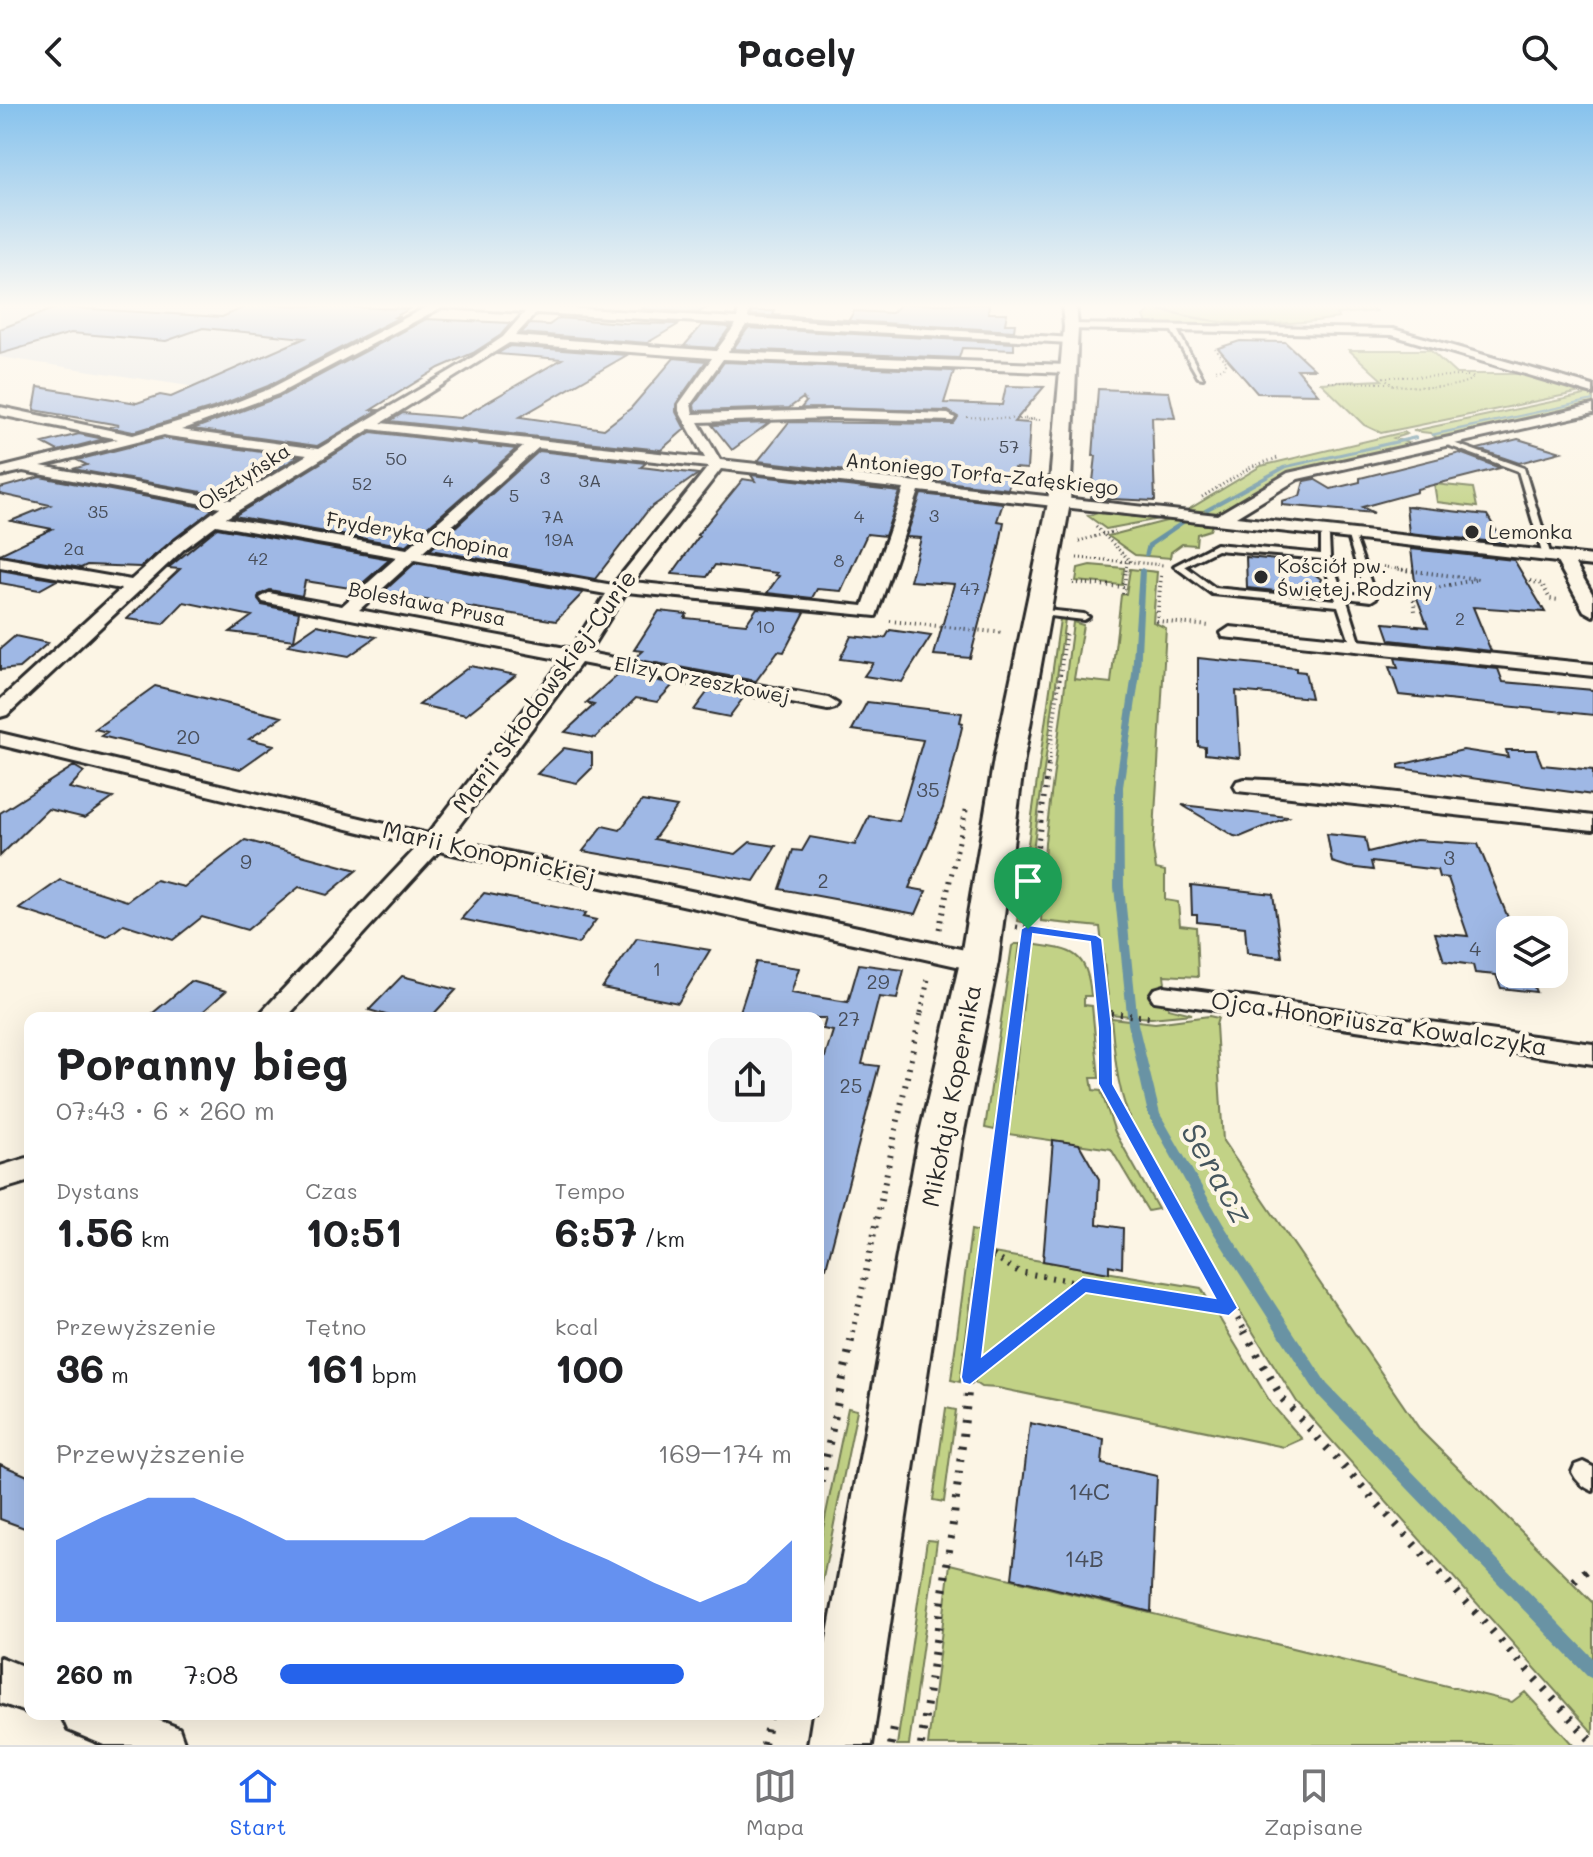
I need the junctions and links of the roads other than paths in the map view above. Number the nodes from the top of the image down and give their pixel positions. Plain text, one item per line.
1 (298, 381) edge
2 (439, 381) edge
3 (701, 381) edge
4 (1066, 381) edge
5 (1561, 381) edge
6 (1593, 390) edge
7 (1593, 409) edge
8 (0, 411) edge
9 (689, 418) junction
10 (948, 418) dead end
11 (366, 425) junction
12 (161, 430) junction
13 (131, 438) junction
14 (1445, 441) junction
15 (534, 444) junction
16 (319, 453) junction
17 (716, 466) junction
18 (21, 467) junction
19 (0, 472) edge
20 (913, 486) junction
21 (1059, 503) junction
22 (233, 505) junction
23 (212, 520) junction
24 (1218, 521) junction
25 (1350, 535) junction
26 (1325, 537) dead end
27 (408, 556) junction
28 (1326, 557) junction
29 (1555, 557) junction
30 (1593, 561) edge
31 (0, 562) edge
32 (133, 586) junction
33 (620, 588) junction
34 (269, 598) dead end
35 (1341, 599) junction
36 (347, 611) junction
37 (1593, 611) edge
38 (1084, 617) dead end
39 (1036, 620) junction
40 (1230, 633) dead end
41 (1356, 645) junction
42 (576, 656) junction
43 (1593, 670) edge
44 (5, 700) edge
45 (828, 704) dead end
46 (0, 739) edge
47 (1245, 786) dead end
48 (1593, 823) edge
49 (434, 843) junction
50 (979, 962) junction
51 (1164, 995) dead end
52 (276, 1012) edge
53 (1593, 1054) edge
54 (24, 1171) edge
55 (0, 1178) edge
56 (0, 1680) edge
57 (24, 1690) edge
58 (99, 1720) edge
59 (162, 1745) edge
60 (840, 1745) edge

1 - 12 street
2 - 11 street, Olsztyńska
3 - 9 street
4 - 21 street, Mikołaja Kopernika
5 - 6 street
7 - 14 street
8 - 13 street
9 - 10 street
9 - 17 street
11 - 15 street, Antoniego Torfa-Załęskiego
11 - 16 street, Olsztyńska
12 - 13 street
12 - 16 street
13 - 18 street
14 - 24 street
14 - 29 lane
15 - 17 street, Antoniego Torfa-Załęskiego
15 - 27 street
16 - 22 street, Olsztyńska
17 - 20 street, Antoniego Torfa-Załęskiego
17 - 33 street, Marii Skłodowskiej-Curie
18 - 19 street
18 - 22 street
20 - 21 street, Antoniego Torfa-Załęskiego
20 - 33 street, Fryderyka Chopina
21 - 24 street, Antoniego Torfa-Załęskiego
21 - 39 street, Mikołaja Kopernika
22 - 23 street, Olsztyńska
23 - 27 street, Fryderyka Chopina
23 - 32 street, Olsztyńska
24 - 25 street, Antoniego Torfa-Załęskiego
25 - 29 street, Antoniego Torfa-Załęskiego
25 - 35 lane
26 - 28 lane
27 - 33 street, Fryderyka Chopina
27 - 36 street
28 - 35 lane
28 - 35 lane
29 - 30 street, Antoniego Torfa-Załęskiego
29 - 37 street
31 - 32 street
32 - 44 street, Olsztyńska
33 - 42 street, Marii Skłodowskiej-Curie
34 - 36 street, Bolesława Prusa
35 - 41 lane
36 - 42 street, Bolesława Prusa
38 - 39 lane
39 - 50 street, Mikołaja Kopernika
40 - 41 street
41 - 43 street
42 - 45 street, Elizy Orzeszkowej
42 - 49 street, Marii Skłodowskiej-Curie
46 - 49 street, Marii Konopnickiej
47 - 48 street
49 - 50 street, Marii Konopnickiej
49 - 52 street, Marii Skłodowskiej-Curie
50 - 60 street, Mikołaja Kopernika
51 - 53 street, Ojca Honoriusza Kowalczyka
54 - 55 street
56 - 57 street
58 - 59 street

